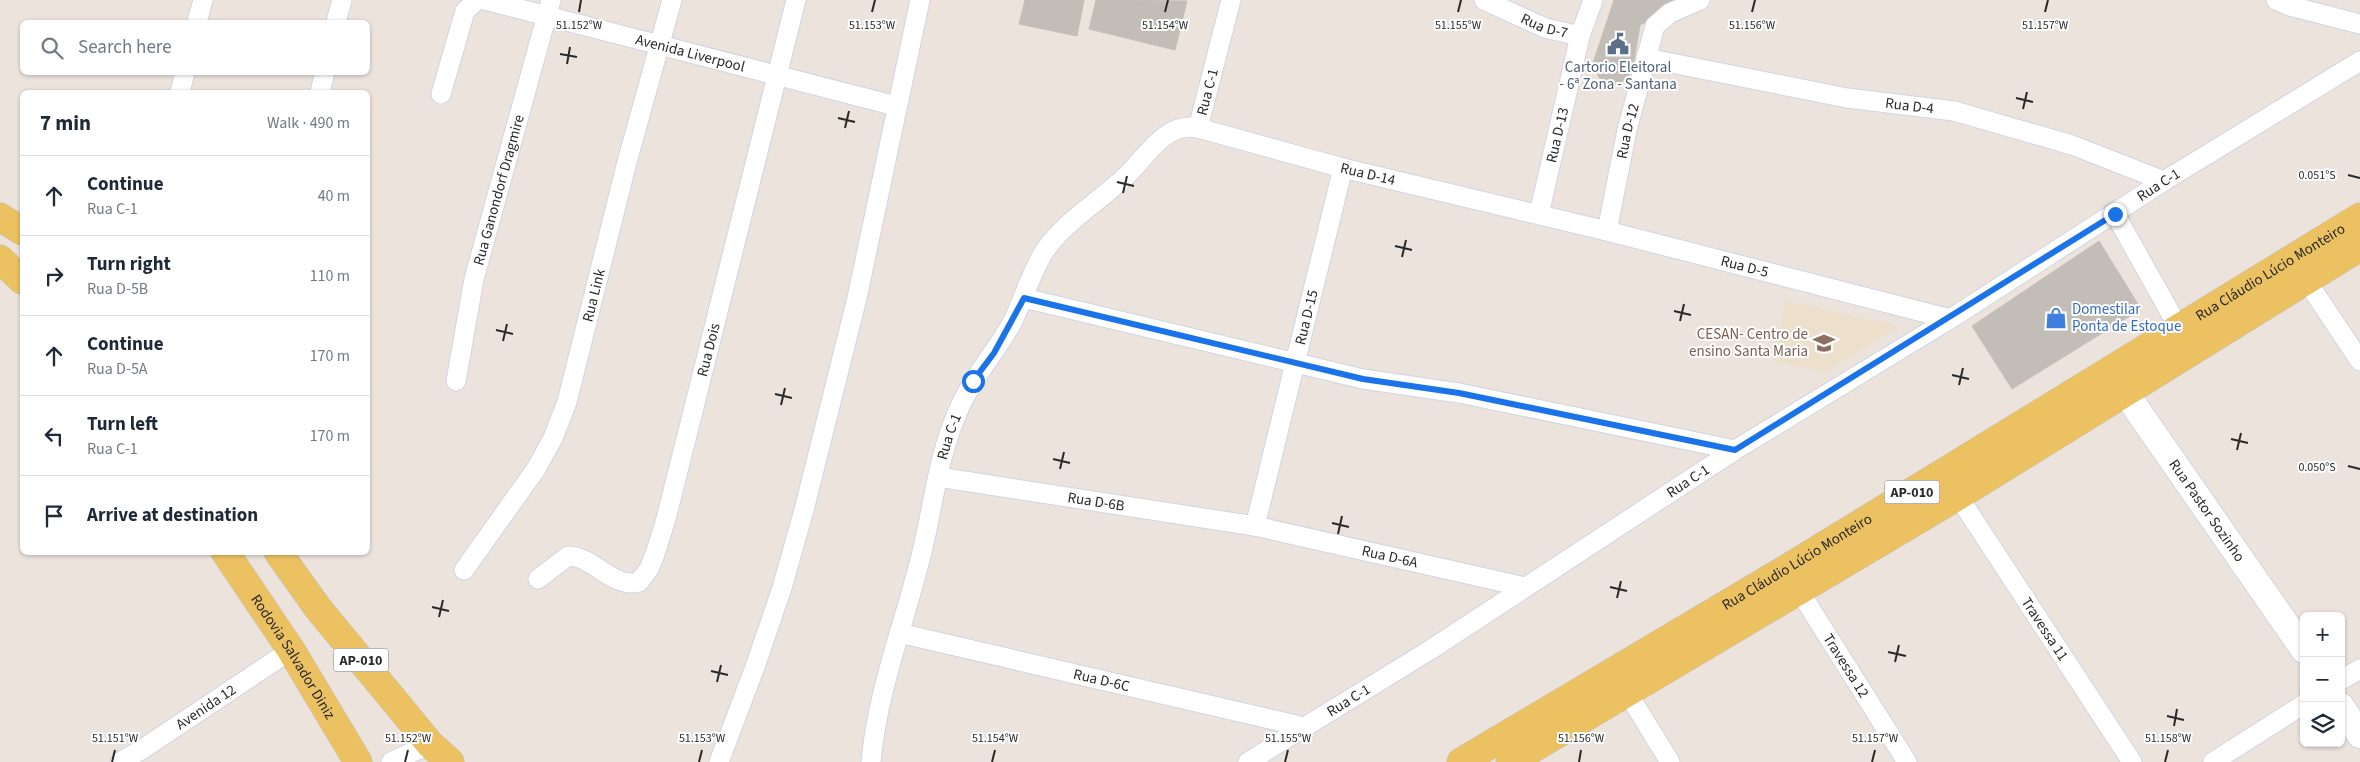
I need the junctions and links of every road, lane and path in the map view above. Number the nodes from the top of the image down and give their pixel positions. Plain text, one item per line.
1 (203, 0) edge
2 (342, 0) edge
3 (672, 0) edge
4 (796, 0) edge
5 (920, 0) edge
6 (1231, 0) edge
7 (1484, 0) edge
8 (1594, 0) edge
9 (1700, 0) edge
10 (2276, 0) edge
11 (478, 1) edge
12 (549, 7) edge
13 (198, 20) edge
14 (337, 20) edge
15 (2360, 24) edge
16 (1580, 36) junction
17 (661, 46) junction
18 (1646, 58) junction
19 (2360, 62) edge
20 (184, 75) edge
21 (324, 75) edge
22 (777, 75) junction
23 (180, 90) edge
24 (320, 90) edge
25 (441, 94) dead end
26 (896, 106) junction
27 (1198, 128) junction
28 (1343, 168) junction
29 (2164, 181) junction
30 (1539, 214) junction
31 (2115, 214) junction
32 (0, 217) edge
33 (2360, 217) edge
34 (20, 230) edge
35 (1608, 231) junction
36 (2360, 247) edge
37 (0, 259) edge
38 (20, 278) edge
39 (2306, 280) junction
40 (1024, 298) junction
41 (1950, 318) junction
42 (2186, 340) junction
43 (2360, 361) edge
44 (1296, 363) junction
45 (456, 381) dead end
46 (2118, 381) junction
47 (1735, 450) junction
48 (938, 477) junction
49 (1958, 496) junction
50 (1255, 526) junction
51 (226, 555) edge
52 (278, 555) edge
53 (280, 555) edge
54 (464, 570) dead end
55 (243, 579) junction
56 (538, 579) dead end
57 (1792, 580) junction
58 (1525, 587) junction
59 (898, 633) junction
60 (2300, 644) edge
61 (291, 650) junction
62 (2360, 669) edge
63 (2345, 678) edge
64 (1627, 692) junction
65 (2300, 707) edge
66 (2345, 712) edge
67 (1304, 727) junction
68 (2360, 735) edge
69 (430, 744) junction
70 (120, 762) edge
71 (358, 762) edge
72 (391, 762) edge
73 (450, 762) edge
74 (719, 762) edge
75 (871, 762) edge
76 (1248, 762) edge
77 (1462, 762) edge
78 (1510, 762) edge
79 (1670, 762) edge
80 (1907, 762) edge
81 (2132, 762) edge
82 (2213, 762) edge

1 - 13 street
2 - 14 street
3 - 17 street, Rua Link
4 - 22 street, Rua Dois
5 - 26 street
6 - 27 street, Rua C-1
7 - 16 street, Rua D-7
8 - 16 street, Rua D-13
9 - 18 street, Rua D-12
10 - 15 street
11 - 12 street, Avenida Liverpool
11 - 25 street
12 - 17 street, Avenida Liverpool
12 - 45 street, Rua Ganondorf Dragmire
16 - 30 street, Rua D-13
17 - 22 street, Avenida Liverpool
17 - 54 street, Rua Link
18 - 29 street, Rua D-4
18 - 35 street, Rua D-12
19 - 29 street, Rua C-1
20 - 23 street
21 - 24 street
22 - 26 street, Avenida Liverpool
22 - 56 street, Rua Dois
26 - 74 street
27 - 28 street, Rua D-14
27 - 40 street, Rua C-1
28 - 30 street, Rua D-14
28 - 44 street, Rua D-15
29 - 31 street, Rua C-1
30 - 35 street, Rua D-5
31 - 41 street, Rua C-1
31 - 42 street
32 - 34 main road
33 - 42 main road, Rua Cláudio Lúcio Monteiro / AP-010
35 - 41 street, Rua D-5
36 - 39 main road, Rua Cláudio Lúcio Monteiro / AP-010
37 - 38 main road
39 - 42 main road, Rua Cláudio Lúcio Monteiro / AP-010
39 - 43 street
40 - 44 street
40 - 48 street, Rua C-1
41 - 47 street, Rua C-1
42 - 46 main road, Rua Cláudio Lúcio Monteiro / AP-010
44 - 47 street
44 - 50 street, Rua D-15
46 - 49 main road, Rua Cláudio Lúcio Monteiro / AP-010
46 - 57 main road, Rua Cláudio Lúcio Monteiro / AP-010
46 - 60 street, Rua Pastor Sozinho
47 - 58 street, Rua C-1
48 - 50 street, Rua D-6B
48 - 59 street, Rua C-1
49 - 57 main road, Rua Cláudio Lúcio Monteiro / AP-010
49 - 81 street, Travessa 11
50 - 58 street, Rua D-6A
51 - 55 main road, Rodovia Salvador Diniz
52 - 55 main road
53 - 69 main road, AP-010
55 - 61 main road, Rodovia Salvador Diniz
57 - 64 main road, Rua Cláudio Lúcio Monteiro / AP-010
57 - 77 main road, Rua Cláudio Lúcio Monteiro / AP-010
57 - 80 street, Travessa 12
58 - 67 street, Rua C-1
59 - 67 street, Rua D-6C
59 - 75 street, Rua C-1
61 - 70 street, Avenida 12
61 - 71 main road, Rodovia Salvador Diniz
62 - 63 street
64 - 78 main road, Rua Cláudio Lúcio Monteiro / AP-010
64 - 79 street
65 - 82 street
66 - 68 street
67 - 76 street, Rua C-1
69 - 72 street
69 - 73 main road, AP-010

